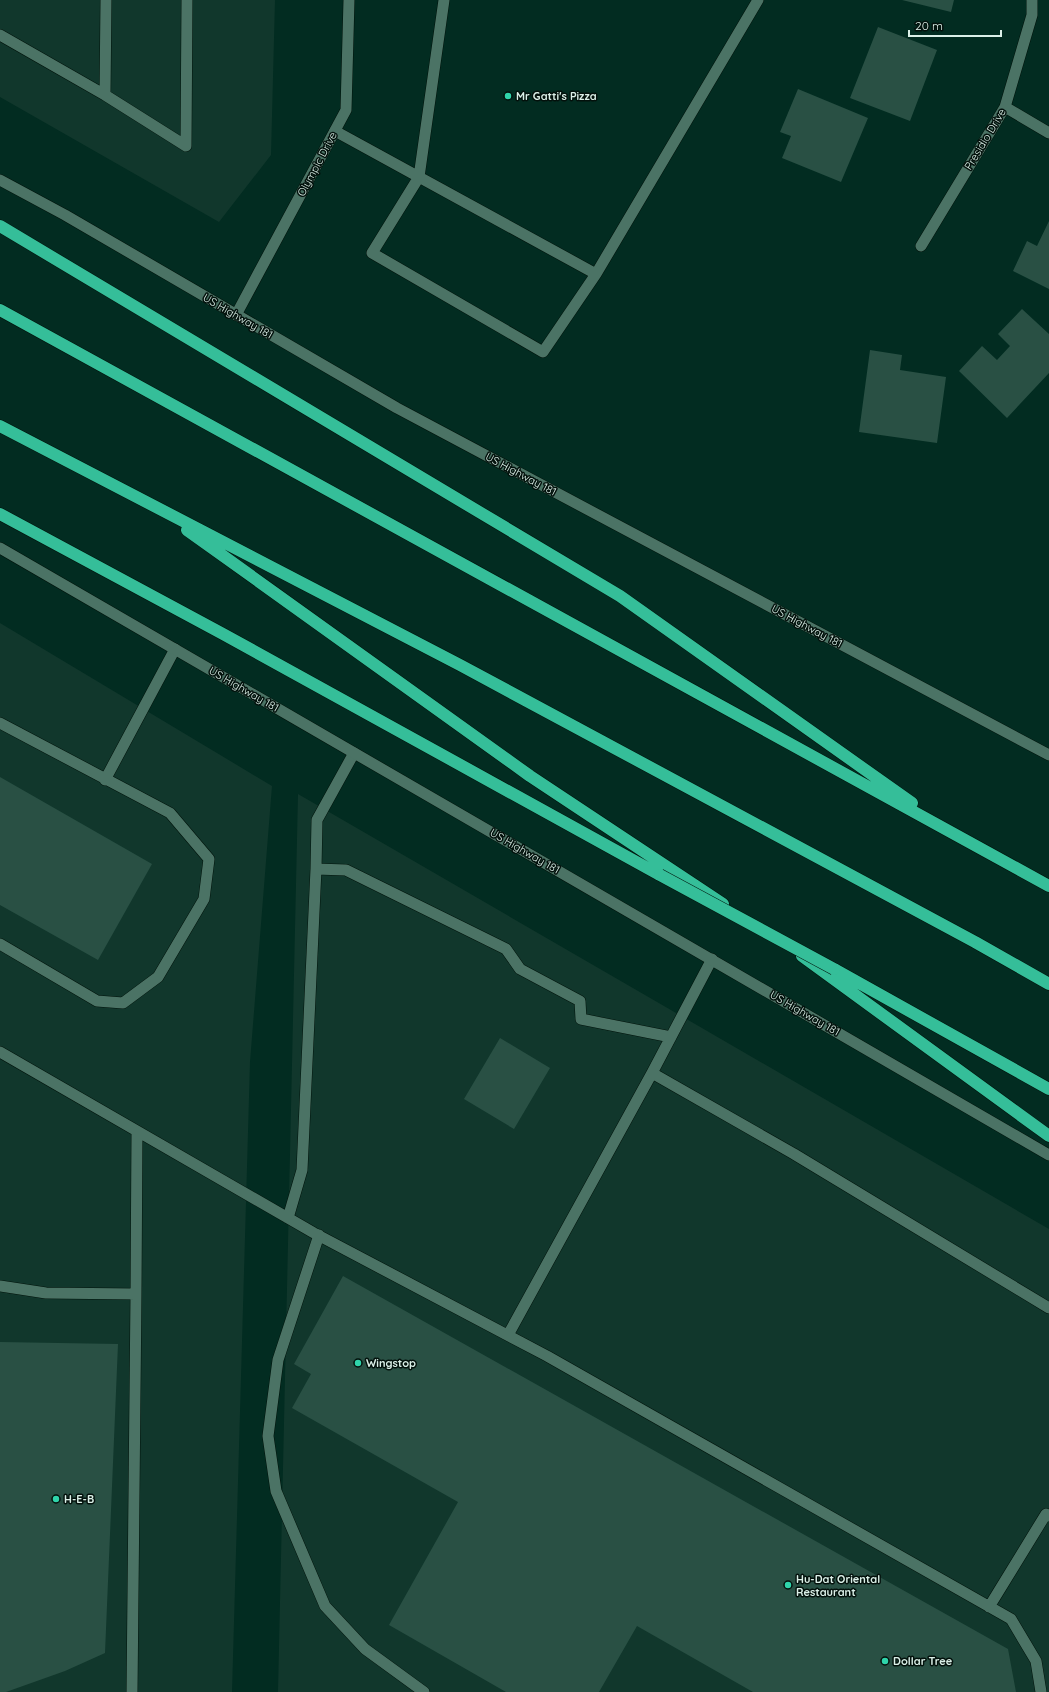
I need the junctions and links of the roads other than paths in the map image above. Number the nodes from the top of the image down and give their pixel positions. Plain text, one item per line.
1 (106, 0) edge
2 (187, 0) edge
3 (349, 0) edge
4 (444, 0) edge
5 (758, 0) edge
6 (1032, 0) edge
7 (0, 34) edge
8 (105, 95) junction
9 (1005, 107) junction
10 (336, 131) junction
11 (1049, 133) edge
12 (420, 177) junction
13 (0, 180) edge
14 (0, 226) edge
15 (921, 246) dead end
16 (596, 274) junction
17 (0, 310) edge
18 (236, 315) junction
19 (0, 426) edge
20 (152, 505) junction
21 (0, 514) edge
22 (0, 548) edge
23 (175, 649) junction
24 (0, 723) edge
25 (354, 753) junction
26 (1049, 754) edge
27 (105, 780) junction
28 (959, 837) junction
29 (316, 869) junction
30 (1049, 886) edge
31 (0, 944) edge
32 (712, 959) junction
33 (1049, 984) edge
34 (671, 1037) junction
35 (0, 1052) edge
36 (652, 1073) junction
37 (1049, 1089) edge
38 (137, 1131) junction
39 (1049, 1136) edge
40 (1049, 1155) edge
41 (288, 1218) junction
42 (319, 1235) junction
43 (0, 1286) edge
44 (136, 1294) junction
45 (1049, 1308) edge
46 (508, 1335) junction
47 (1048, 1513) edge
48 (989, 1607) junction
49 (132, 1692) edge
50 (424, 1692) edge
51 (1041, 1692) edge

1 - 8 main road
2 - 8 main road
3 - 10 main road, Olympic Drive
4 - 12 main road
5 - 16 main road
6 - 9 main road, Presidio Drive
7 - 8 main road
9 - 11 main road
9 - 15 main road, Presidio Drive
10 - 12 main road
10 - 18 main road, Olympic Drive
12 - 16 main road
12 - 16 main road
13 - 18 main road, US Highway 181
14 - 28 highway
17 - 28 highway
18 - 26 main road, US Highway 181
19 - 20 highway
20 - 33 highway
20 - 39 highway
21 - 37 highway, bridge
22 - 23 main road, US Highway 181
23 - 25 main road, US Highway 181
23 - 27 main road
24 - 27 main road
25 - 29 main road
25 - 32 main road, US Highway 181
27 - 31 main road
28 - 30 highway
29 - 34 main road
29 - 41 main road
32 - 34 main road
32 - 40 main road, US Highway 181
34 - 36 main road
35 - 38 main road
36 - 45 main road
36 - 46 main road
38 - 41 main road
38 - 44 main road
41 - 42 main road
42 - 46 main road
42 - 50 main road
43 - 44 main road
44 - 49 main road
46 - 48 main road
47 - 48 main road
48 - 51 main road

